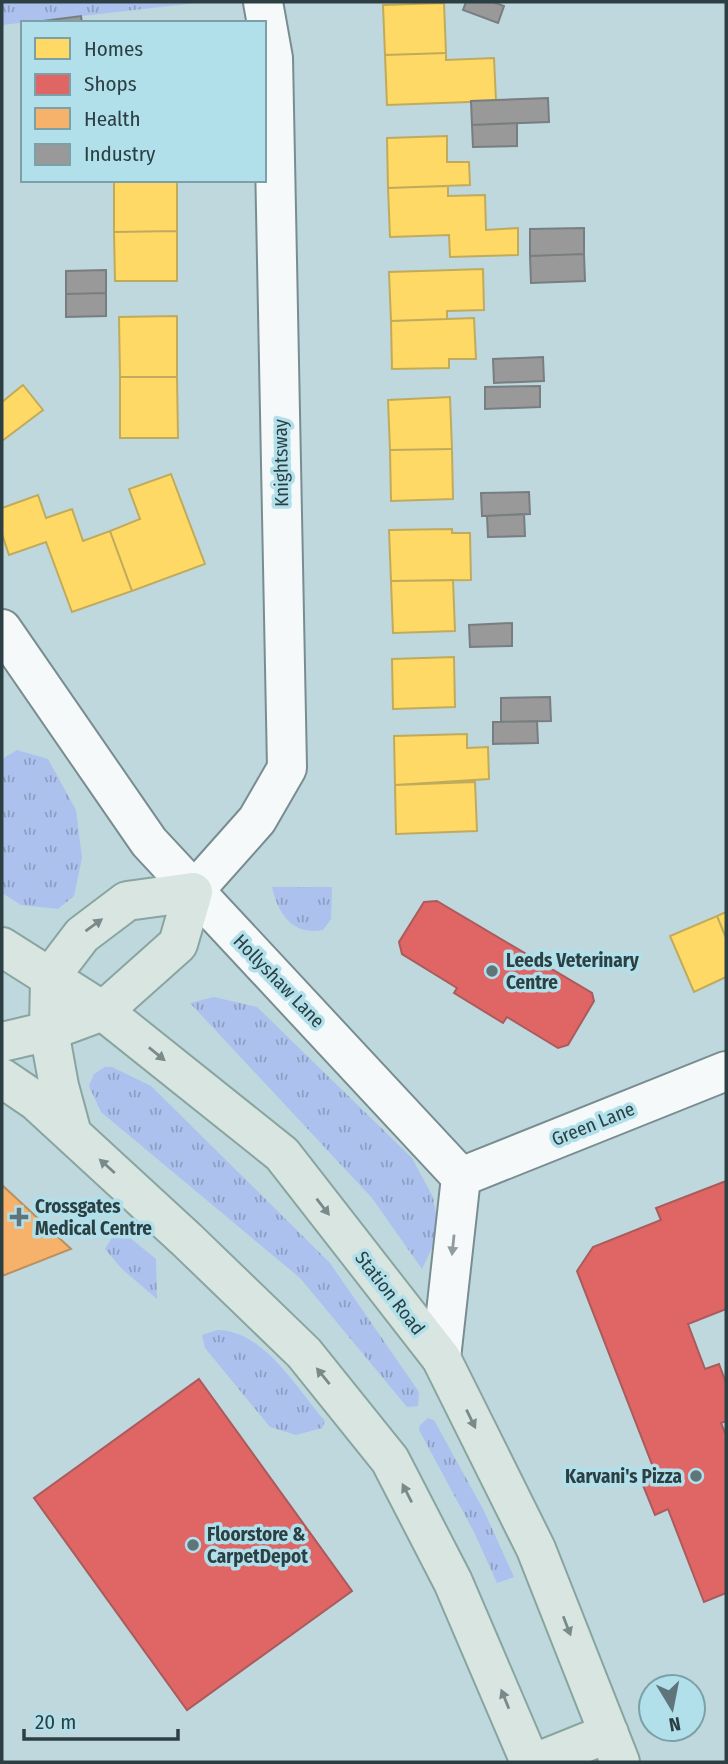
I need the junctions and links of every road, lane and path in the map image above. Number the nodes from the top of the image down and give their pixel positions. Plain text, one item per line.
1 (264, 2) edge
2 (2, 629) edge
3 (193, 892) junction
4 (2, 947) edge
5 (50, 977) junction
6 (103, 1011) junction
7 (50, 1031) junction
8 (2, 1042) edge
9 (726, 1071) edge
10 (2, 1078) edge
11 (72, 1134) junction
12 (461, 1177) junction
13 (441, 1358) junction
14 (615, 1747) edge
15 (530, 1762) edge
16 (537, 1762) edge

1 - 3 street, Knightsway
2 - 3 street, Hollyshaw Lane
5 -> 3 main road
3 - 6 main road
3 - 12 street, Hollyshaw Lane
4 - 5 main road, Station Road
5 - 6 main road, Station Road
5 - 7 main road
6 - 7 main road
6 -> 13 main road, Station Road
7 - 8 main road
7 - 11 main road
9 - 12 street, Green Lane
10 - 11 main road
15 -> 11 main road
12 -> 13 street
13 -> 14 main road, Station Road
14 - 16 main road

